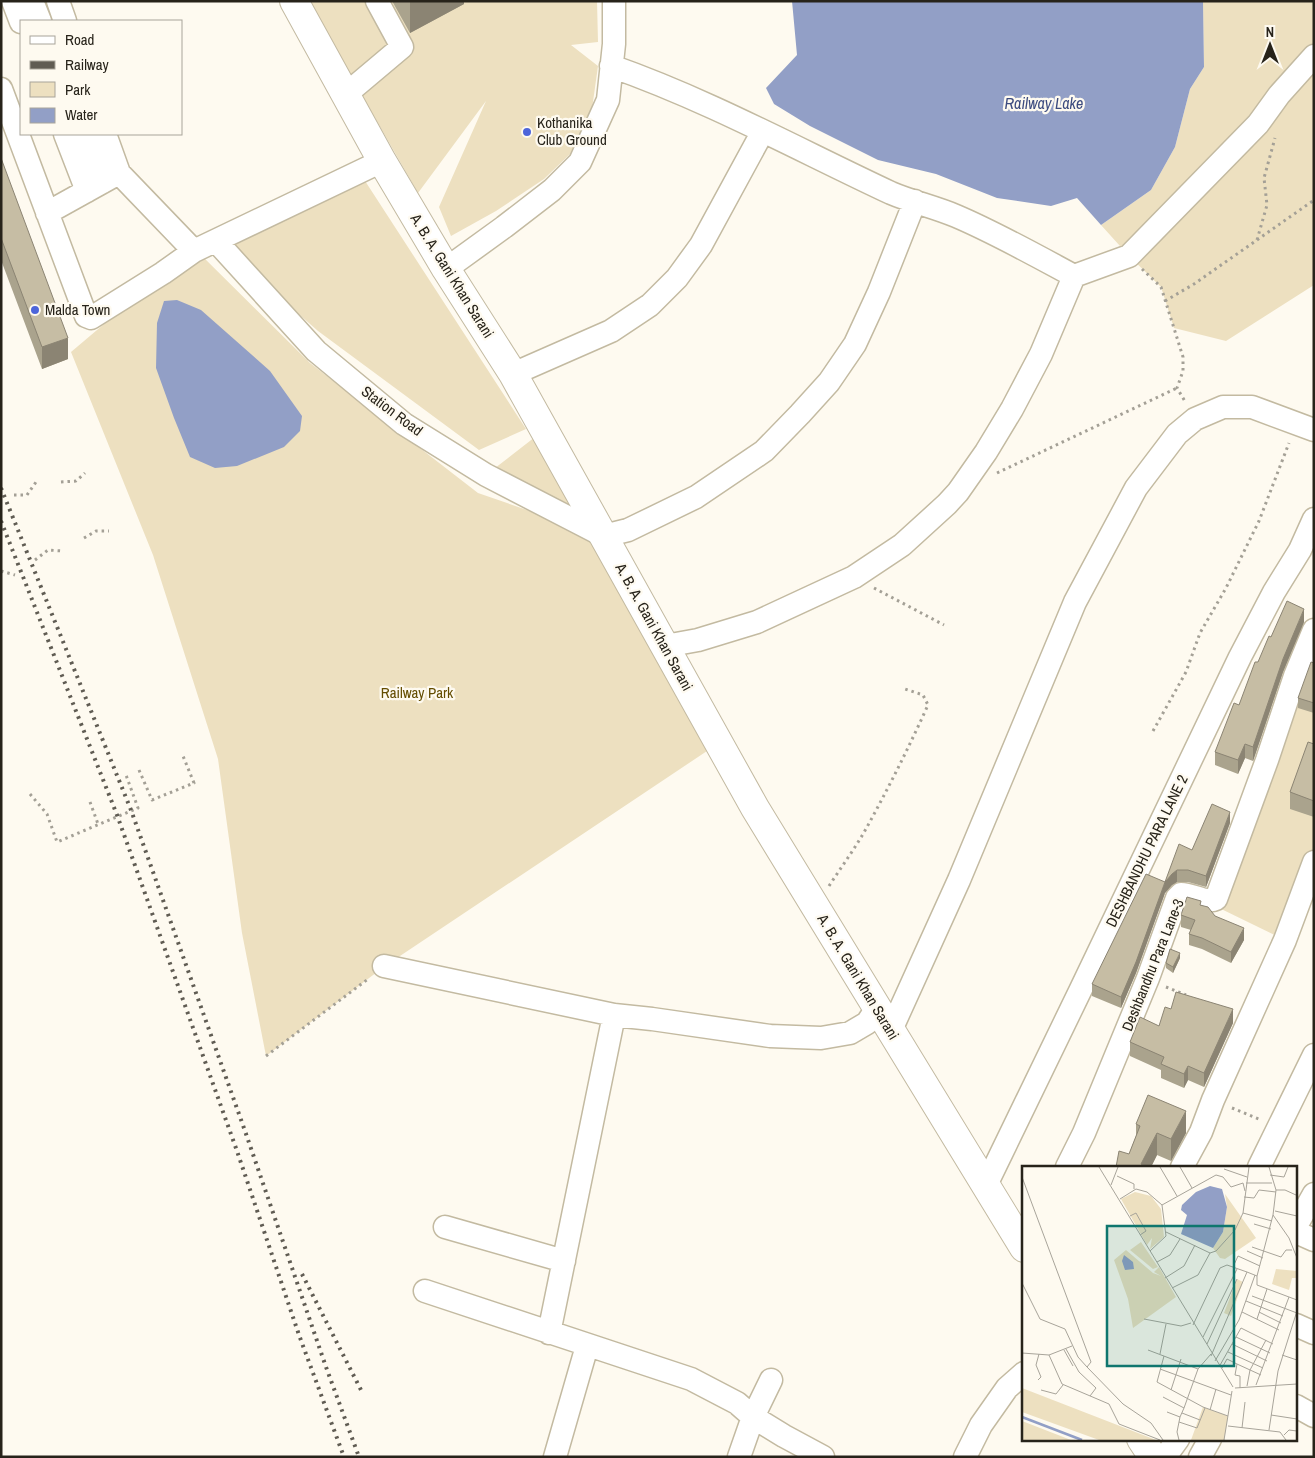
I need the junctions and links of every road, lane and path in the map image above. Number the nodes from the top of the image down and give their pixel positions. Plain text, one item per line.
1 (13, 1) edge
2 (32, 1) edge
3 (58, 1) edge
4 (294, 1) edge
5 (377, 1) edge
6 (614, 1) edge
7 (20, 20) edge
8 (40, 20) edge
9 (65, 20) edge
10 (1314, 56) edge
11 (612, 66) junction
12 (1, 89) edge
13 (345, 95) junction
14 (763, 131) junction
15 (1276, 133) dead end
16 (66, 135) edge
17 (84, 135) edge
18 (105, 135) edge
19 (382, 161) junction
20 (103, 182) junction
21 (1314, 200) edge
22 (914, 202) junction
23 (47, 213) junction
24 (1257, 240) junction
25 (216, 241) junction
26 (194, 251) junction
27 (1129, 256) junction
28 (446, 268) junction
29 (1074, 276) junction
30 (1166, 300) junction
31 (513, 374) junction
32 (1177, 388) junction
33 (1196, 419) junction
34 (1305, 427) edge
35 (85, 473) dead end
36 (993, 475) dead end
37 (36, 482) dead end
38 (62, 482) dead end
39 (14, 494) dead end
40 (1312, 526) edge
41 (108, 531) dead end
42 (604, 536) junction
43 (84, 538) dead end
44 (63, 551) dead end
45 (35, 560) dead end
46 (1, 570) edge
47 (15, 575) dead end
48 (854, 577) junction
49 (944, 625) dead end
50 (1314, 630) edge
51 (664, 646) junction
52 (905, 689) dead end
53 (1153, 731) dead end
54 (184, 756) dead end
55 (139, 770) dead end
56 (126, 775) dead end
57 (30, 794) dead end
58 (90, 802) dead end
59 (98, 824) junction
60 (1314, 862) edge
61 (816, 907) junction
62 (384, 966) joint
63 (1148, 978) junction
64 (1193, 999) edge
65 (877, 1008) junction
66 (614, 1016) junction
67 (891, 1030) junction
68 (1314, 1055) edge
69 (266, 1056) dead end
70 (1213, 1100) junction
71 (1279, 1127) junction
72 (1068, 1166) edge
73 (1183, 1166) edge
74 (1260, 1166) edge
75 (986, 1185) junction
76 (1314, 1194) edge
77 (1298, 1222) edge
78 (445, 1228) dead end
79 (1298, 1233) edge
80 (1314, 1240) edge
81 (1022, 1245) edge
82 (564, 1261) junction
83 (425, 1291) dead end
84 (1298, 1326) edge
85 (549, 1333) junction
86 (1314, 1333) edge
87 (587, 1346) junction
88 (1022, 1375) edge
89 (771, 1380) dead end
90 (1298, 1407) edge
91 (1314, 1416) edge
92 (753, 1417) junction
93 (1142, 1440) edge
94 (1177, 1440) edge
95 (1209, 1440) edge
96 (555, 1457) edge
97 (739, 1457) edge
98 (823, 1457) edge
99 (965, 1457) edge
100 (1154, 1457) edge
101 (1165, 1457) edge
102 (1200, 1457) edge

1 - 7 street
2 - 8 street
3 - 9 street
4 - 13 main road, A. B. A. Gani Khan Sarani
5 - 13 street
6 - 11 street
10 - 27 street
11 - 14 street
11 - 28 street
12 - 23 street
13 - 19 main road, A. B. A. Gani Khan Sarani
14 - 22 street
14 - 31 street
15 - 24 path
16 - 20 street
17 - 20 street
18 - 20 street
19 - 25 street
19 - 28 main road, A. B. A. Gani Khan Sarani
20 - 23 street
20 - 26 street
21 - 24 path
22 - 29 street
22 - 42 street
23 - 26 street
24 - 30 path
25 - 26 street
25 - 42 street, Station Road
27 - 29 street
27 - 30 path
28 - 31 main road, A. B. A. Gani Khan Sarani
29 - 48 street
30 - 32 path
31 - 42 main road, A. B. A. Gani Khan Sarani
32 - 33 path
32 - 36 path
33 - 34 street
33 - 67 street
34 - 53 path
35 - 38 path
37 - 39 path
40 - 75 street, DESHBANDHU PARA LANE 2
41 - 43 path
42 - 51 main road, A. B. A. Gani Khan Sarani
44 - 45 path
46 - 47 path
48 - 49 path
48 - 51 street
50 - 63 street, Deshbandhu Para Lane-3
51 - 61 main road, A. B. A. Gani Khan Sarani
52 - 61 path
54 - 55 path
56 - 59 path
57 - 59 path
58 - 59 path
60 - 70 street
61 - 65 main road, A. B. A. Gani Khan Sarani
62 - 66 street
62 - 69 path
63 - 64 path
63 - 72 street, Deshbandhu Para Lane-3
65 - 66 street
65 - 67 main road, A. B. A. Gani Khan Sarani
66 - 82 street
67 - 75 main road, A. B. A. Gani Khan Sarani
68 - 71 street
70 - 71 path
70 - 73 street
71 - 74 street
75 - 81 main road, A. B. A. Gani Khan Sarani
76 - 77 street
78 - 82 street
79 - 80 street
82 - 85 street
83 - 85 street
84 - 86 street
85 - 87 street
87 - 92 street
87 - 96 street
88 - 99 street
89 - 92 street
90 - 91 street
92 - 97 street
92 - 98 street
93 - 100 main road
94 - 101 street
95 - 102 street

